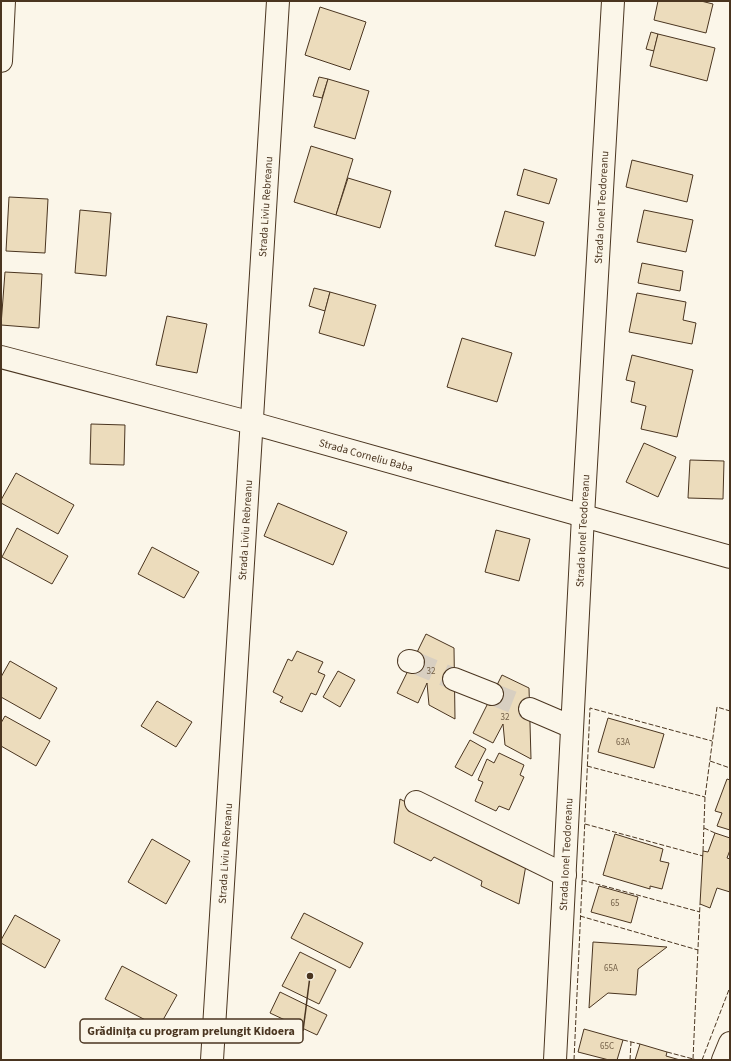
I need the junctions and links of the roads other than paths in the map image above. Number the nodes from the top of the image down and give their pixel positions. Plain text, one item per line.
1 (4, 1) edge
2 (278, 1) edge
3 (613, 1) edge
4 (1, 61) edge
5 (1, 357) edge
6 (252, 423) junction
7 (583, 516) junction
8 (730, 557) edge
9 (454, 679) tunnel mouth
10 (492, 694) tunnel mouth
11 (530, 709) tunnel mouth
12 (572, 727) junction
13 (416, 802) dead end
14 (565, 875) junction
15 (730, 1043) edge
16 (212, 1060) edge
17 (555, 1060) edge
18 (723, 1060) edge

1 - 4 street
2 - 6 street, Strada Liviu Rebreanu
3 - 7 street, Strada Ionel Teodoreanu
5 - 6 street, Strada Corneliu Baba
6 - 7 street, Strada Corneliu Baba
6 - 16 street, Strada Liviu Rebreanu
7 - 8 street, Strada Corneliu Baba
7 - 12 street, Strada Ionel Teodoreanu
9 - 10 street
11 - 12 street
12 - 14 street, Strada Ionel Teodoreanu
13 - 14 street
14 - 17 street, Strada Ionel Teodoreanu
15 - 18 street

